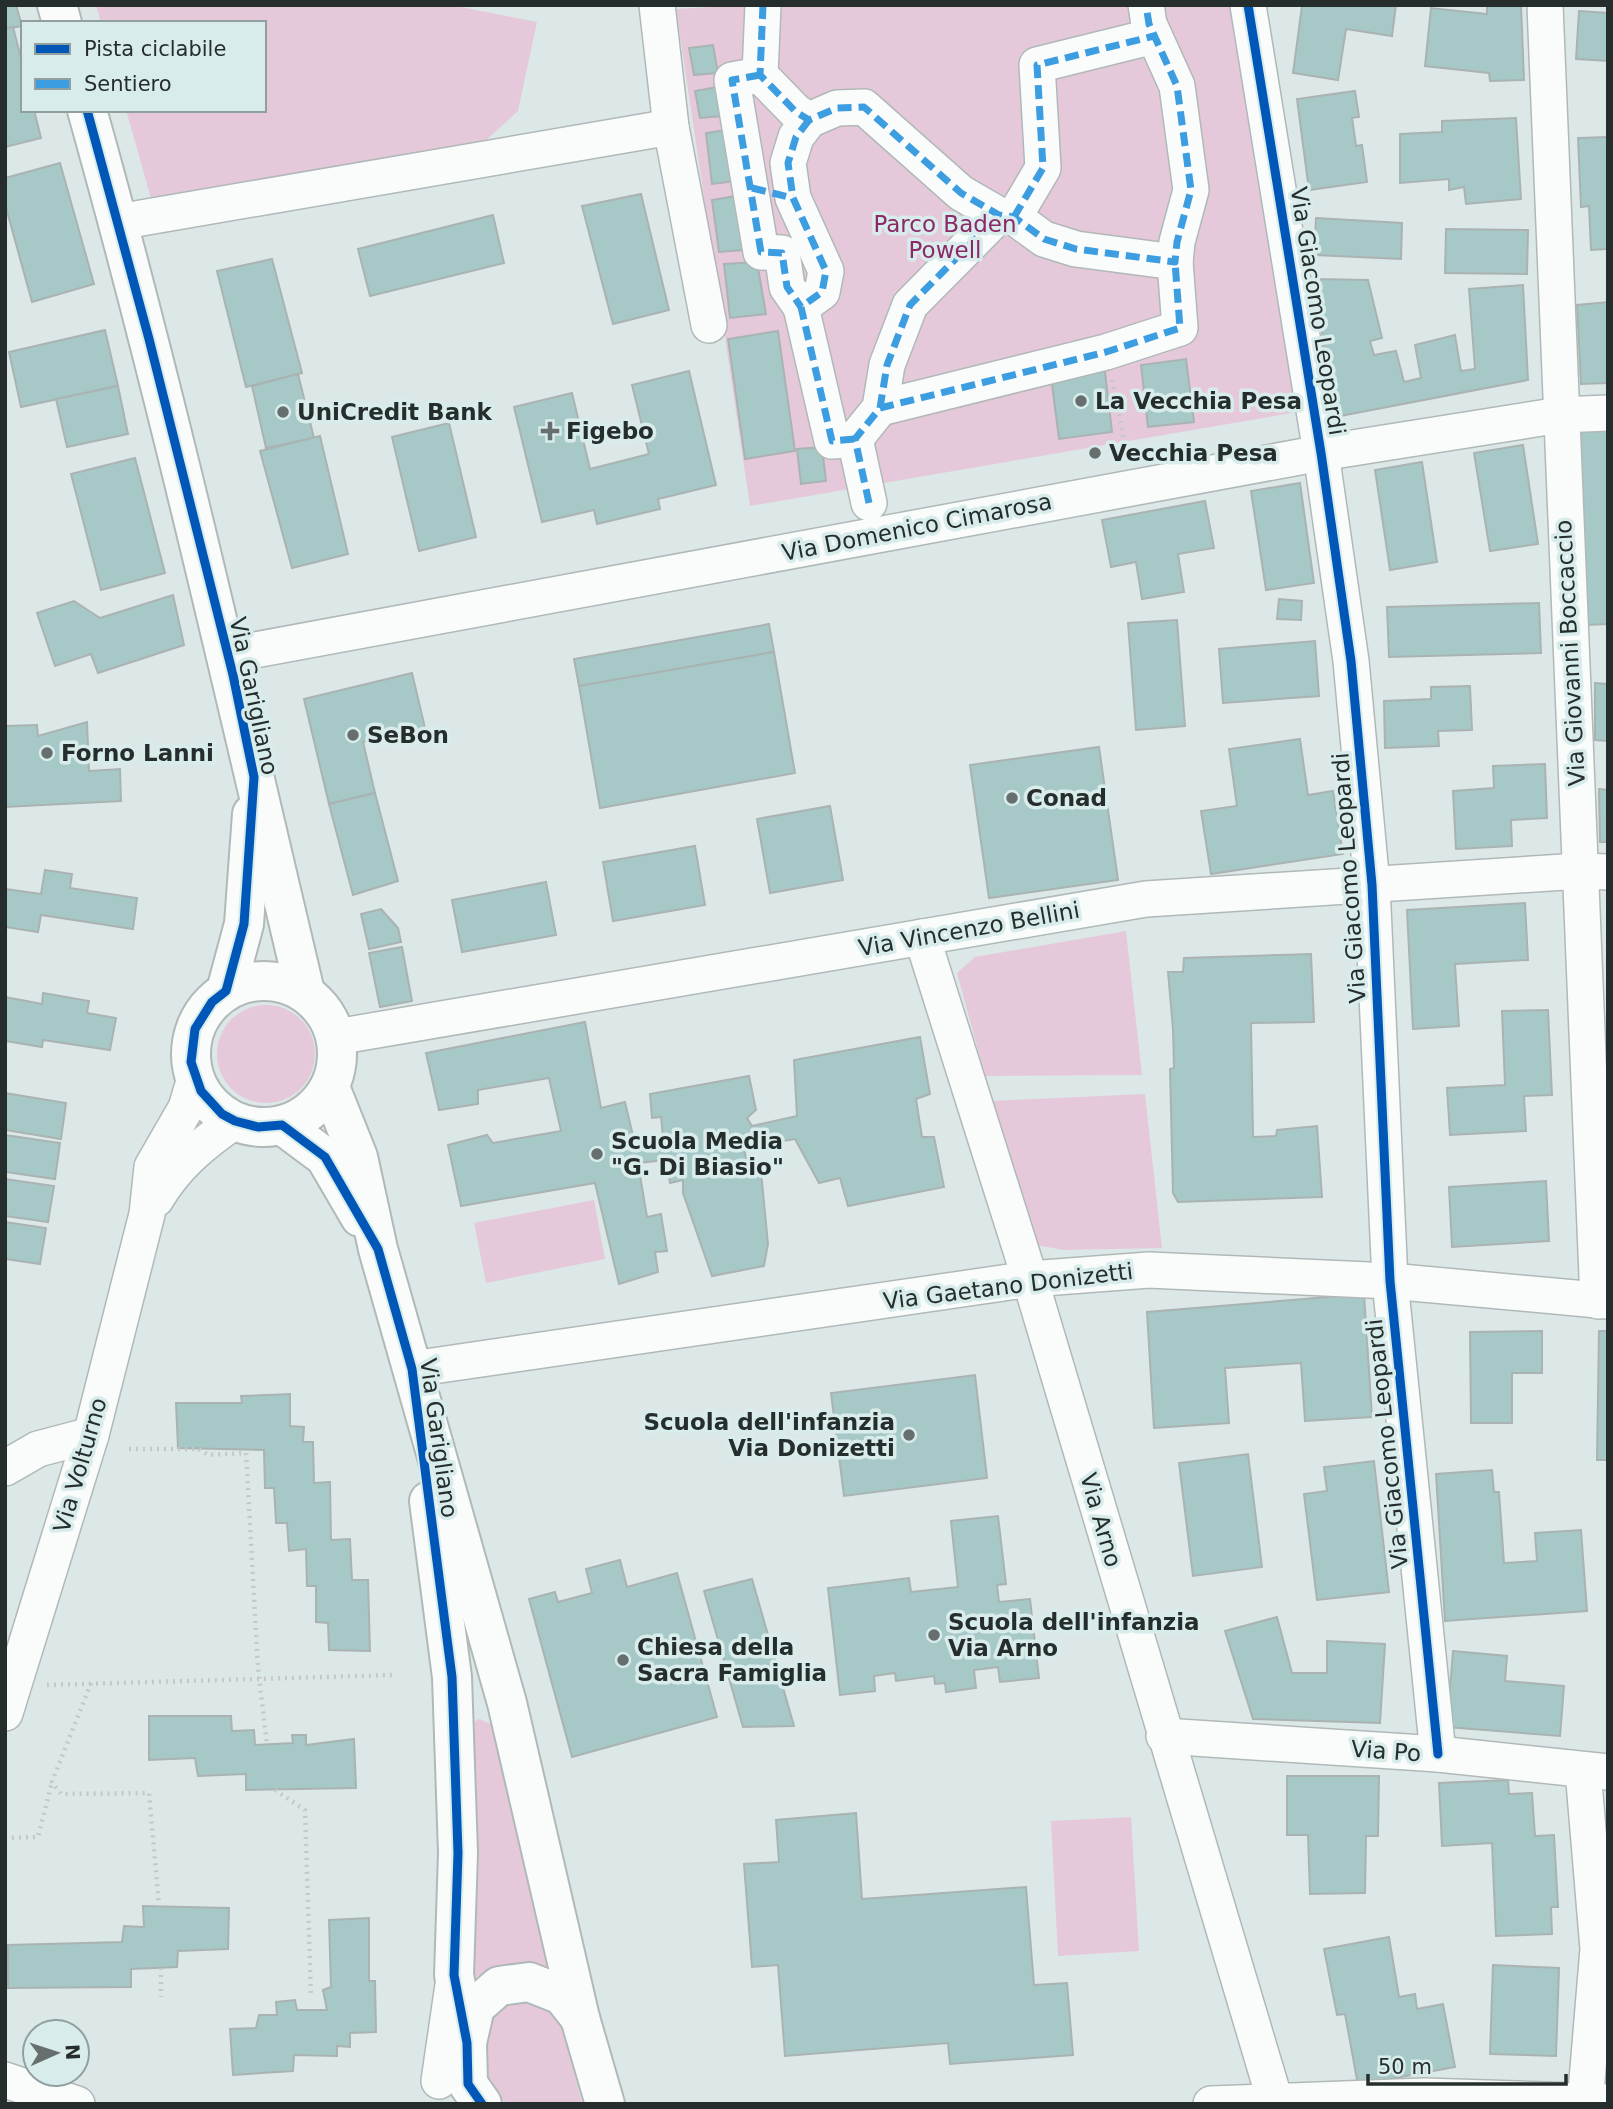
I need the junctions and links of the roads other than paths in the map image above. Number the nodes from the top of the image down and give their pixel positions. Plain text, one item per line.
1 (657, 5) edge
2 (763, 5) edge
3 (1248, 5) edge
4 (1545, 5) edge
5 (1150, 21) edge
6 (760, 75) junction
7 (88, 112) edge
8 (809, 120) junction
9 (671, 127) junction
10 (752, 188) junction
11 (793, 198) junction
12 (1006, 216) junction
13 (118, 222) junction
14 (1175, 262) junction
15 (801, 307) junction
16 (709, 325) dead end
17 (880, 408) junction
18 (1608, 413) edge
19 (1560, 415) junction
20 (855, 439) junction
21 (1321, 453) junction
22 (869, 503) dead end
23 (228, 655) junction
24 (254, 777) junction
25 (1594, 871) edge
26 (1372, 885) junction
27 (922, 937) junction
28 (226, 991) junction
29 (305, 992) junction
30 (336, 1037) junction
31 (195, 1078) junction
32 (330, 1087) junction
33 (235, 1121) junction
34 (282, 1125) junction
35 (147, 1214) junction
36 (378, 1249) junction
37 (1030, 1279) junction
38 (1390, 1281) junction
39 (1603, 1301) edge
40 (412, 1369) junction
41 (91, 1435) junction
42 (5, 1468) edge
43 (5, 1713) edge
44 (1164, 1736) junction
45 (1438, 1754) junction
46 (1595, 1771) edge
47 (454, 1975) junction
48 (580, 2018) junction
49 (467, 2043) junction
50 (5, 2080) edge
51 (437, 2092) edge
52 (609, 2099) edge
53 (1276, 2102) edge
54 (1593, 2102) edge
55 (77, 2104) edge
56 (482, 2104) edge
57 (1211, 2104) edge

1 - 9 street
2 - 6 street
3 - 21 street, Via Giacomo Leopardi
4 - 19 street, Via Giovanni Boccaccio
5 - 12 street
5 - 14 street
6 - 8 street
6 - 10 street
7 - 13 main road, Via Garigliano
8 - 11 street
8 - 12 street
9 - 13 street
9 - 16 street
10 - 11 street
10 - 15 street
11 - 15 street
12 - 14 street
12 - 17 street
13 - 23 main road, Via Garigliano
14 - 17 street
15 - 20 street
17 - 20 street
18 - 19 street, Via Domenico Cimarosa
19 - 21 street, Via Domenico Cimarosa
19 - 25 street, Via Giovanni Boccaccio
20 - 22 street
21 - 23 street, Via Domenico Cimarosa
21 - 26 street, Via Giacomo Leopardi
23 - 24 main road, Via Garigliano
24 - 28 main road, Via Garigliano
24 - 29 main road, Via Garigliano
25 - 26 street, Via Vincenzo Bellini
25 - 39 street, Via Giovanni Boccaccio
26 - 27 street, Via Vincenzo Bellini
26 - 38 street, Via Giacomo Leopardi
27 - 30 street, Via Vincenzo Bellini
27 - 37 street, Via Arno
28 - 29 main road
28 - 31 main road, Via Garigliano
29 - 30 main road, Via Garigliano
30 - 32 main road
31 - 33 main road, Via Garigliano
31 - 35 street, Via Volturno
32 - 34 main road
32 - 36 main road, Via Garigliano
33 - 34 main road, Via Garigliano
33 - 35 street, Via Volturno
34 - 36 main road, Via Garigliano
35 - 41 street, Via Volturno
36 - 40 main road, Via Garigliano
37 - 38 street, Via Gaetano Donizetti
37 - 40 street, Via Gaetano Donizetti
37 - 44 street, Via Arno
38 - 39 street, Via Gaetano Donizetti
38 - 45 street, Via Giacomo Leopardi
40 - 47 main road, Via Garigliano
40 - 48 main road, Via Garigliano
41 - 42 street
41 - 43 street, Via Volturno
44 - 45 street, Via Po
44 - 53 street, Via Arno
45 - 46 street, Via Po
46 - 54 street
47 - 49 main road, Via Garigliano
47 - 51 street
48 - 49 main road, Via Garigliano
48 - 52 main road, Via Garigliano
49 - 51 street
49 - 56 main road, Via Garigliano
50 - 55 street
53 - 54 street
53 - 57 street

